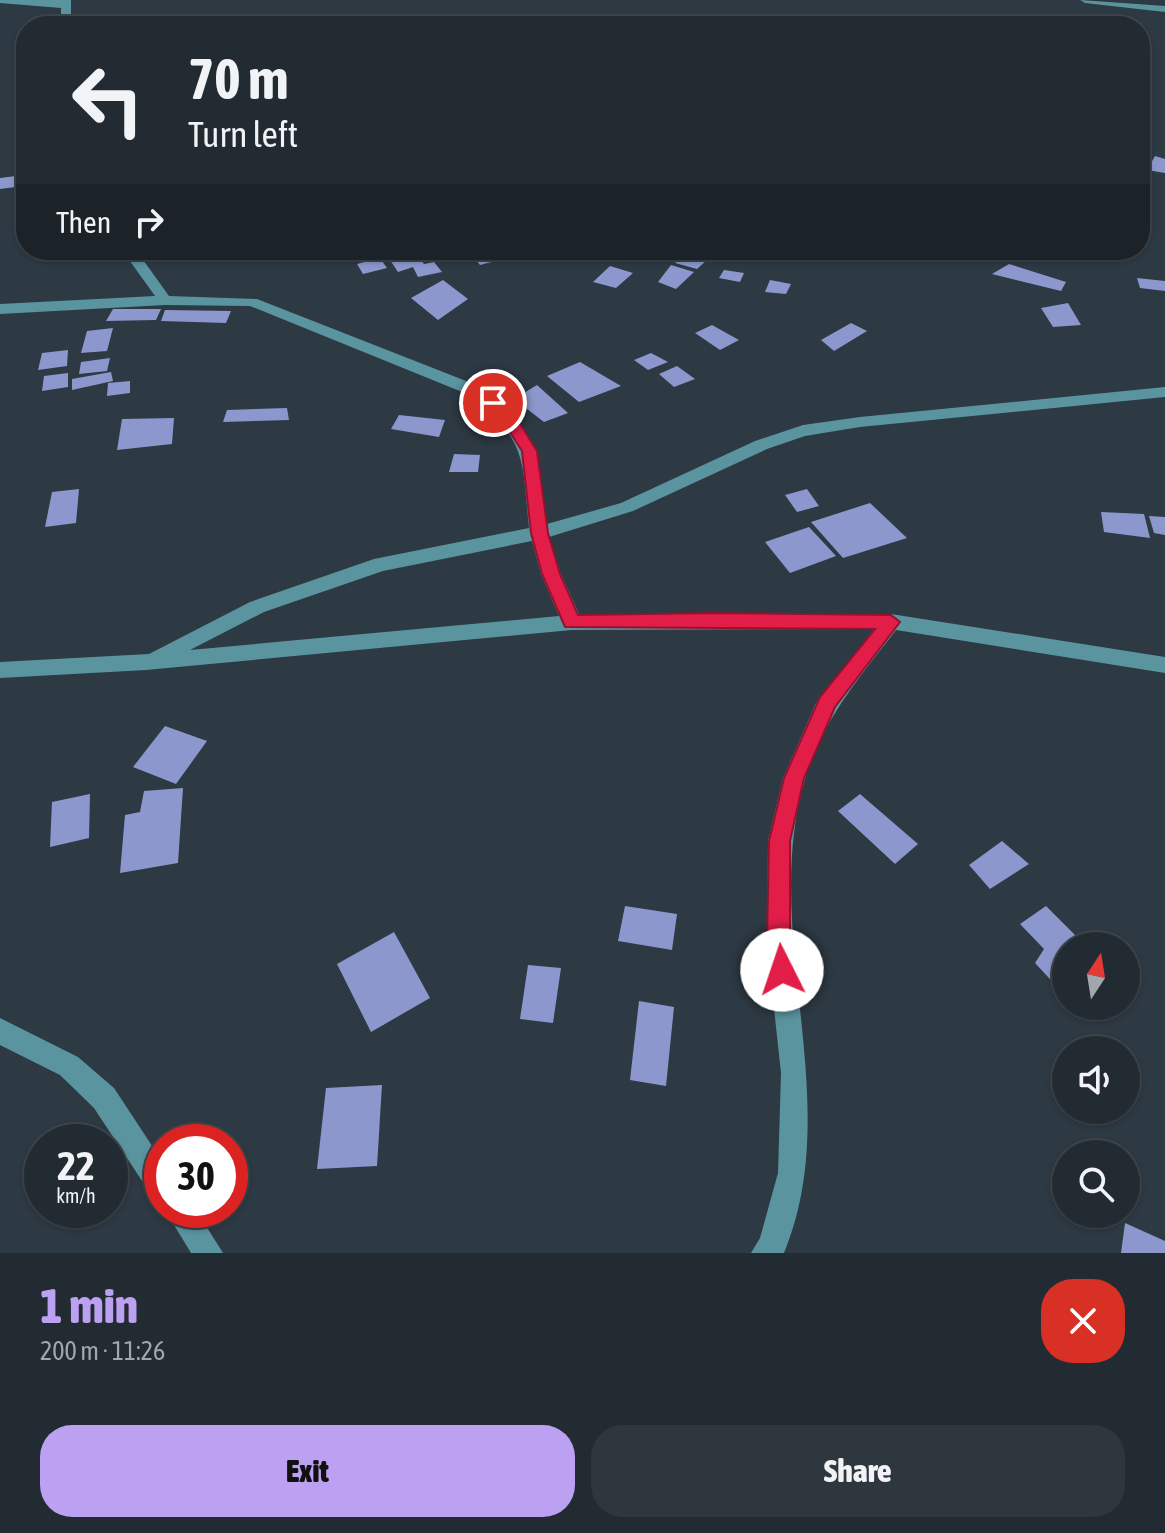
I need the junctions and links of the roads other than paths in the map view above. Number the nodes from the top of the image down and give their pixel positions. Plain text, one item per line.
1 (0, 0) edge
2 (1085, 0) edge
3 (65, 3) edge
4 (1165, 9) edge
5 (136, 260) edge
6 (165, 300) junction
7 (0, 309) edge
8 (1165, 392) edge
9 (539, 533) junction
10 (572, 622) junction
11 (891, 622) junction
12 (146, 662) junction
13 (1165, 665) edge
14 (0, 670) edge
15 (0, 1031) edge
16 (144, 1159) edge
17 (191, 1228) edge
18 (208, 1253) edge
19 (766, 1253) edge

1 - 3 street
2 - 4 street
5 - 6 street
6 - 7 street
6 - 9 street
8 - 9 street
9 - 10 street
9 - 12 street
10 - 11 street
10 - 12 street
11 - 13 street
11 - 19 street
12 - 14 street
15 - 16 street
17 - 18 street

